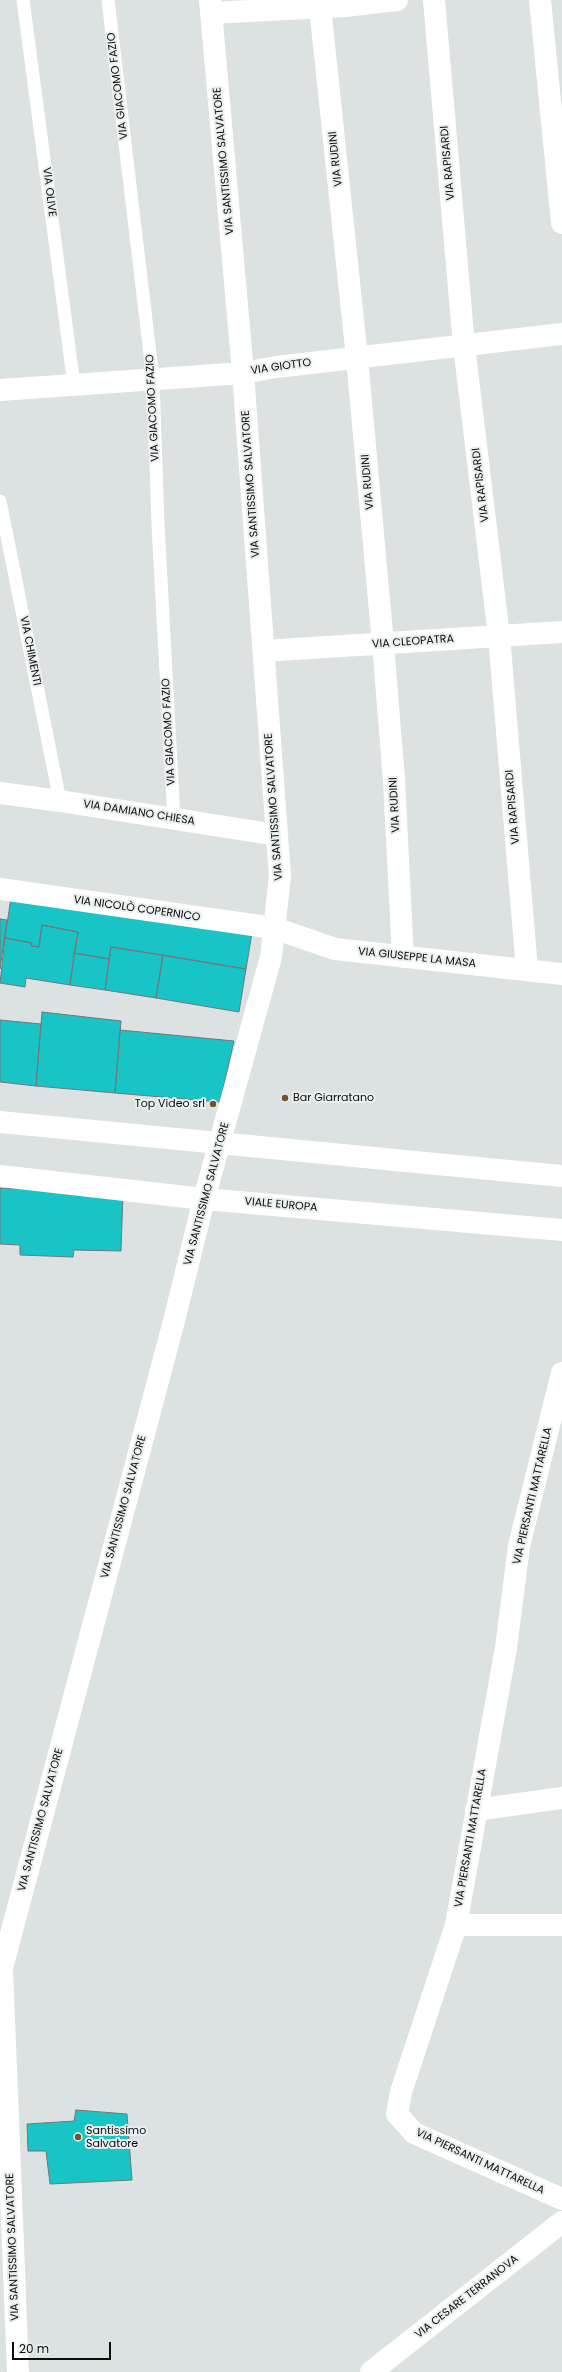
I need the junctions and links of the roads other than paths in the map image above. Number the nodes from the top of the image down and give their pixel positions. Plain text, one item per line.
1 (23, 0) edge
2 (108, 0) edge
3 (397, 0) edge
4 (434, 0) edge
5 (540, 0) edge
6 (210, 7) edge
7 (320, 7) junction
8 (562, 223) edge
9 (562, 334) edge
10 (464, 346) junction
11 (357, 358) junction
12 (243, 373) junction
13 (153, 379) junction
14 (74, 385) junction
15 (0, 390) edge
16 (0, 501) edge
17 (562, 632) edge
18 (499, 636) junction
19 (383, 644) junction
20 (264, 651) junction
21 (0, 793) edge
22 (60, 801) junction
23 (174, 819) junction
24 (277, 835) junction
25 (0, 889) edge
26 (274, 928) junction
27 (403, 958) junction
28 (527, 970) junction
29 (562, 974) edge
30 (0, 1122) edge
31 (220, 1144) junction
32 (0, 1176) edge
33 (562, 1176) edge
34 (204, 1199) junction
35 (562, 1230) edge
36 (562, 1373) edge
37 (562, 1798) edge
38 (476, 1810) junction
39 (456, 1925) junction
40 (562, 1925) edge
41 (1, 1968) edge
42 (562, 2199) edge
43 (562, 2222) edge
44 (18, 2372) edge
45 (371, 2372) edge

1 - 14 lane, VIA OLIVE
2 - 13 lane, VIA GIACOMO FAZIO
3 - 7 street
4 - 10 street, VIA RAPISARDI
5 - 8 street
6 - 7 street
6 - 12 street, VIA SANTISSIMO SALVATORE
7 - 11 street, VIA RUDINI
9 - 10 street, VIA GIOTTO
10 - 11 street, VIA GIOTTO
10 - 18 street, VIA RAPISARDI
11 - 12 street, VIA GIOTTO
11 - 19 street, VIA RUDINI
12 - 13 street, VIA GIOTTO
12 - 20 street, VIA SANTISSIMO SALVATORE
13 - 14 street, VIA GIOTTO
13 - 23 lane, VIA GIACOMO FAZIO
14 - 15 street, VIA GIOTTO
16 - 22 lane, VIA CHIMENTI
17 - 18 street, VIA CLEOPATRA
18 - 19 street, VIA CLEOPATRA
18 - 28 street, VIA RAPISARDI
19 - 20 street, VIA CLEOPATRA
19 - 27 street, VIA RUDINI
20 - 24 street, VIA SANTISSIMO SALVATORE
21 - 22 street, VIA DAMIANO CHIESA
22 - 23 street, VIA DAMIANO CHIESA
23 - 24 street, VIA DAMIANO CHIESA
24 - 26 street, VIA SANTISSIMO SALVATORE
25 - 26 street, VIA NICOLÒ COPERNICO
26 - 27 street, VIA GIUSEPPE LA MASA
26 - 31 street, VIA SANTISSIMO SALVATORE
27 - 28 street, VIA GIUSEPPE LA MASA
28 - 29 street, VIA GIUSEPPE LA MASA
30 - 31 street
31 - 33 street
31 - 34 street, VIA SANTISSIMO SALVATORE
32 - 34 street, VIALE EUROPA
34 - 35 street, VIALE EUROPA
34 - 41 street, VIA SANTISSIMO SALVATORE
36 - 38 street, VIA PIERSANTI MATTARELLA
37 - 38 street
38 - 39 street, VIA PIERSANTI MATTARELLA
39 - 40 street
39 - 42 street, VIA PIERSANTI MATTARELLA
41 - 44 street, VIA SANTISSIMO SALVATORE
43 - 45 street, VIA CESARE TERRANOVA

